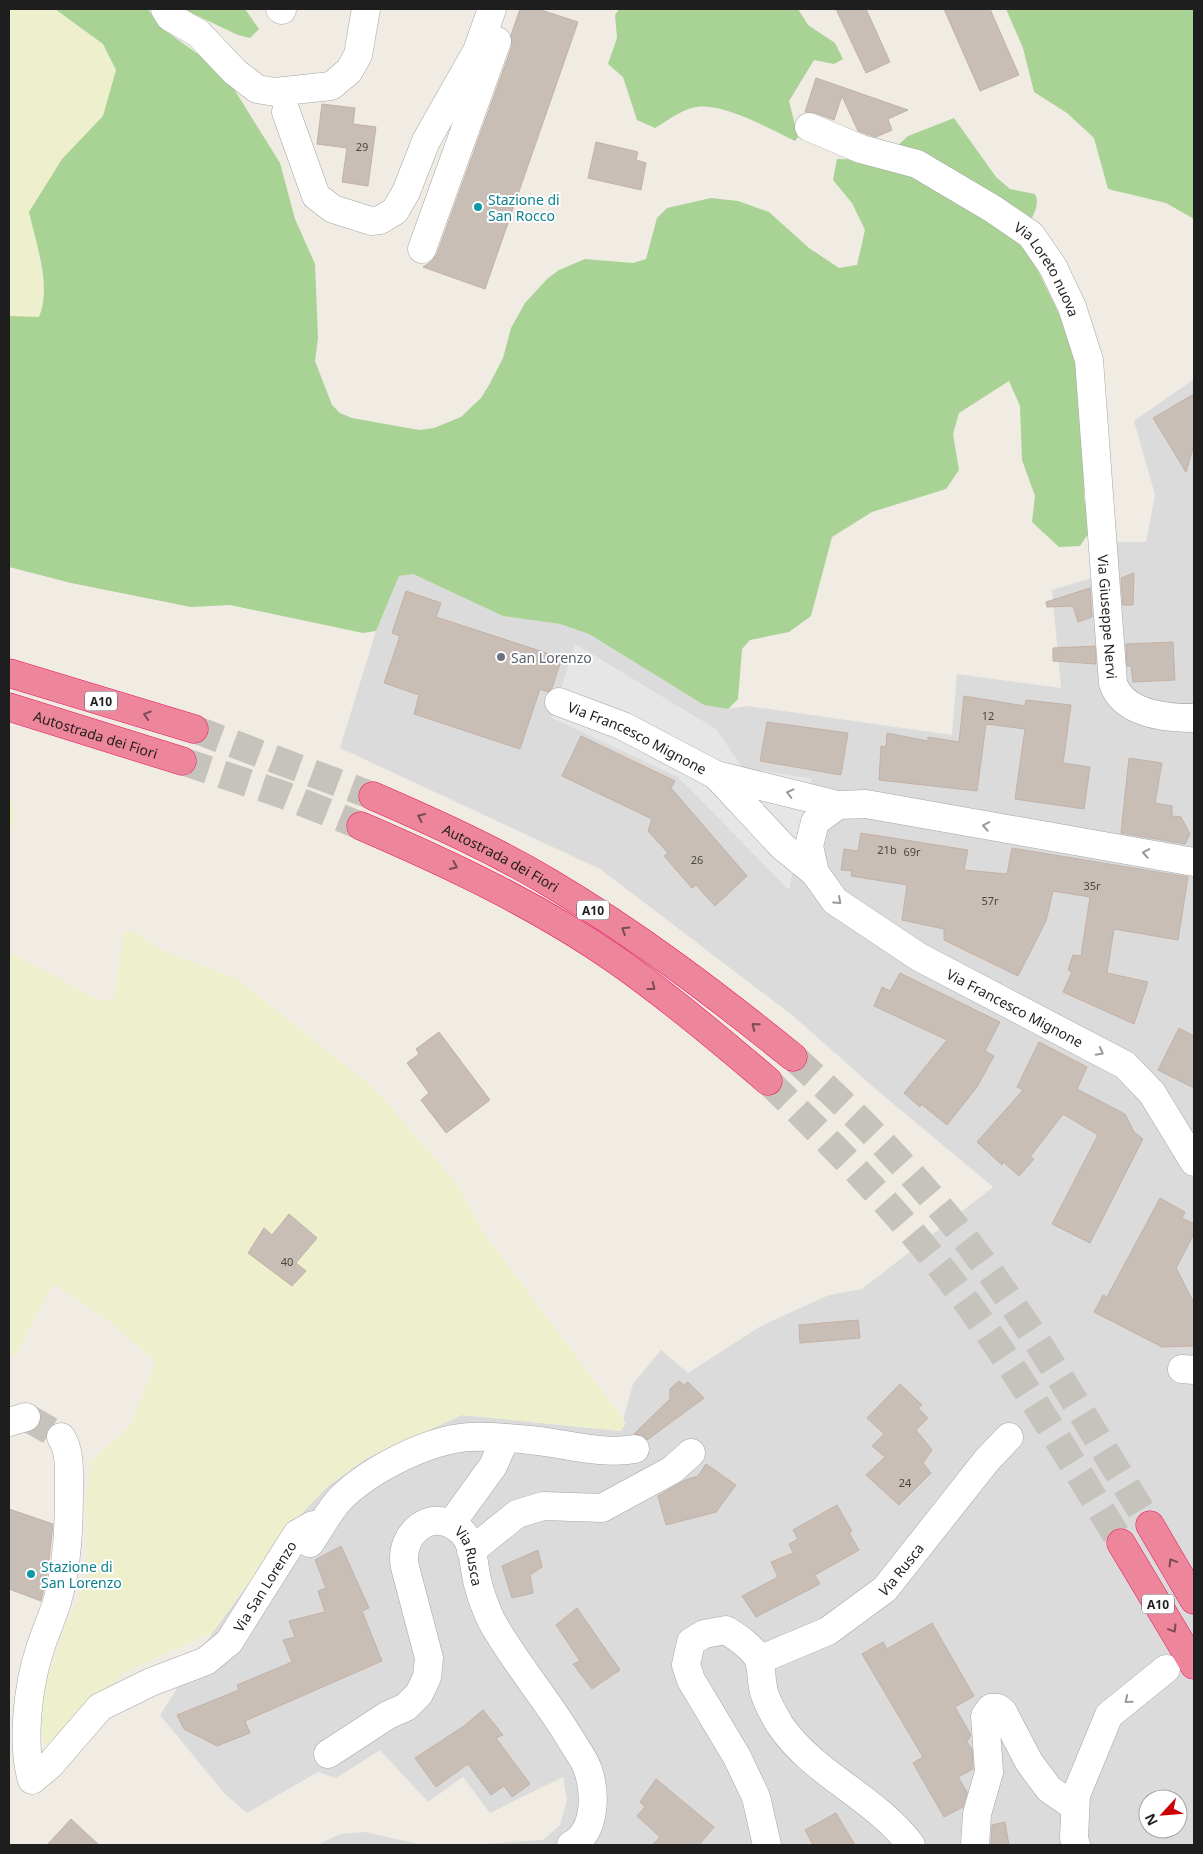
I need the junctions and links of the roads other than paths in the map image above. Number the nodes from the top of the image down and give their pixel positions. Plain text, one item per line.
1 (165, 9) edge
2 (366, 9) edge
3 (492, 9) edge
4 (510, 9) edge
5 (286, 112) dead end
6 (809, 127) dead end
7 (422, 249) dead end
8 (1102, 544) joint
9 (9, 673) edge
10 (558, 702) dead end
11 (9, 707) edge
12 (1194, 718) edge
13 (194, 729) tunnel mouth
14 (182, 761) tunnel mouth
15 (716, 775) junction
16 (372, 796) tunnel mouth
17 (838, 804) junction
18 (361, 826) tunnel mouth
19 (1194, 862) edge
20 (816, 873) junction
21 (793, 1057) tunnel mouth
22 (768, 1081) tunnel mouth
23 (1194, 1162) edge
24 (60, 1437) tunnel mouth
25 (1009, 1437) dead end
26 (505, 1438) junction
27 (635, 1449) dead end
28 (692, 1453) dead end
29 (451, 1524) junction
30 (1150, 1525) tunnel mouth
31 (320, 1527) junction
32 (1121, 1542) tunnel mouth
33 (471, 1551) junction
34 (1194, 1600) edge
35 (759, 1660) junction
36 (1194, 1665) edge
37 (1166, 1669) dead end
38 (215, 1678) dead end
39 (328, 1754) dead end
40 (1076, 1807) junction
41 (571, 1845) edge
42 (766, 1845) edge
43 (911, 1845) edge
44 (975, 1845) edge
45 (1076, 1845) edge

1 - 2 street
3 - 5 street
4 - 7 street
6 - 8 street, Via Loreto nuova
8 - 12 street, Via Giuseppe Nervi
13 -> 9 highway, A10
10 - 15 street, Via Francesco Mignone
11 - 14 highway, Autostrada dei Fiori / A10
17 -> 15 street, Via Francesco Mignone
15 - 20 street, Via Francesco Mignone
21 -> 16 highway, Autostrada dei Fiori / A10
19 -> 17 street, Via Francesco Mignone
17 - 20 street, Via Francesco Mignone
18 -> 22 highway, A10
20 -> 23 street, Via Francesco Mignone
24 - 31 street, Via San Lorenzo
25 - 35 street, Via Rusca
26 - 27 street
26 - 29 street
26 - 31 street
28 - 33 street
29 - 33 street, Via Rusca
29 - 39 street, Via Rusca
34 -> 30 highway, A10
31 - 38 street
32 -> 36 highway, A10
33 - 41 street, Via Rusca
35 - 42 street
35 - 43 street
37 -> 40 street
40 - 44 street
40 - 45 street

